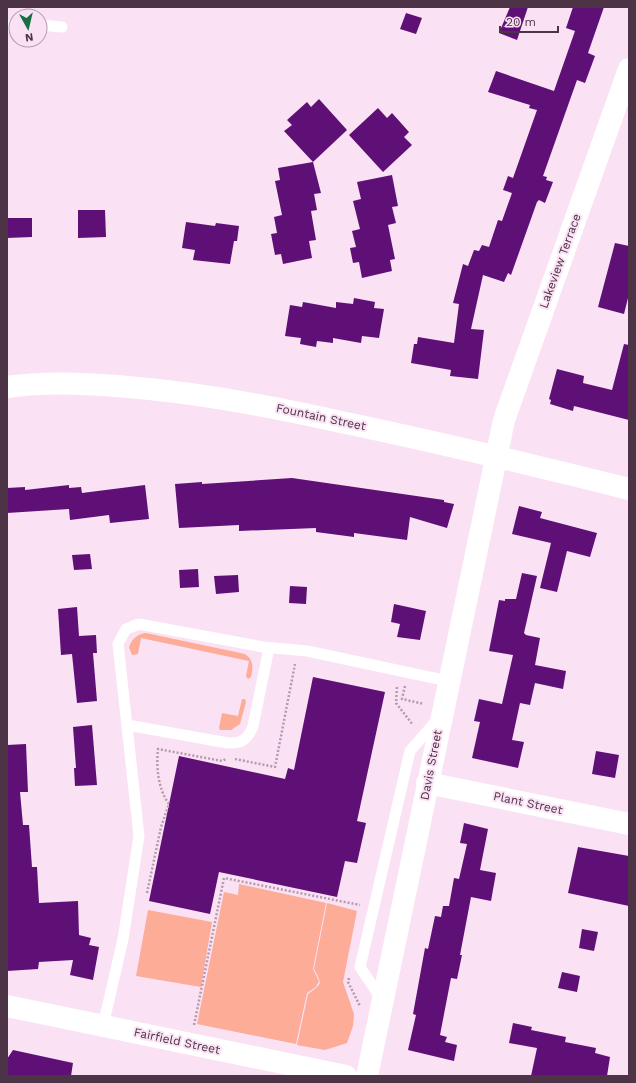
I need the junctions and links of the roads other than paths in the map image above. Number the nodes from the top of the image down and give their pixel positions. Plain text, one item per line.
1 (48, 26) edge
2 (62, 27) dead end
3 (629, 69) edge
4 (7, 387) edge
5 (496, 455) junction
6 (629, 489) edge
7 (269, 648) junction
8 (448, 680) junction
9 (434, 709) junction
10 (127, 725) junction
11 (427, 783) junction
12 (629, 824) edge
13 (383, 1000) junction
14 (7, 1006) edge
15 (103, 1026) junction
16 (346, 1076) edge
17 (367, 1076) edge

1 - 2 lane
3 - 5 street, Lakeview Terrace
4 - 5 street, Fountain Street
5 - 6 street, Fountain Street
5 - 8 street, Davis Street
7 - 8 lane
7 - 10 lane
7 - 10 lane
8 - 9 street, Davis Street
9 - 11 street, Davis Street
9 - 13 lane
10 - 15 lane
11 - 12 street, Plant Street
11 - 13 street, Davis Street
13 - 17 street, Davis Street
14 - 15 street, Fairfield Street
15 - 16 street, Fairfield Street

